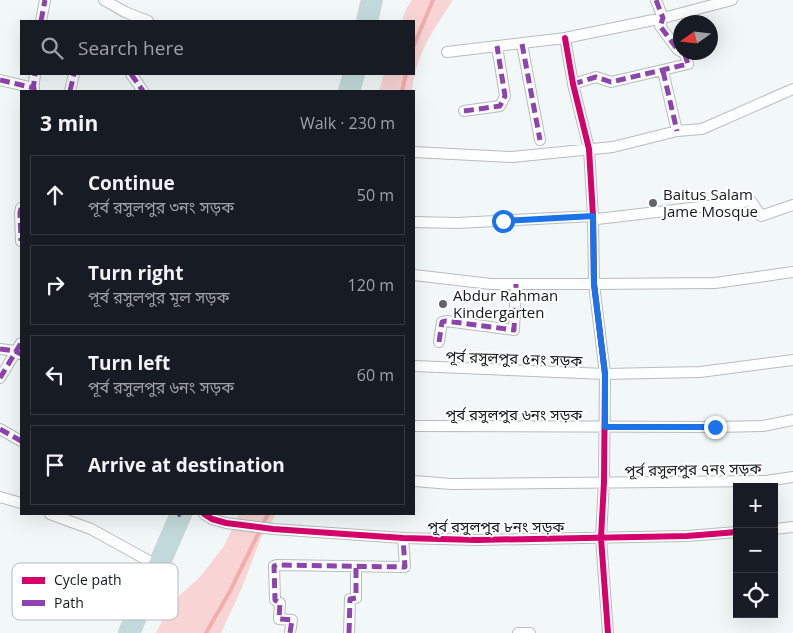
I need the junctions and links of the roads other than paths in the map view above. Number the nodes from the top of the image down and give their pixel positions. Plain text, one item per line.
1 (45, 0) edge
2 (104, 0) edge
3 (372, 0) edge
4 (656, 0) edge
5 (732, 0) edge
6 (663, 18) junction
7 (41, 20) edge
8 (144, 20) edge
9 (367, 20) edge
10 (565, 38) junction
11 (673, 43) edge
12 (522, 44) junction
13 (497, 46) junction
14 (447, 52) dead end
15 (686, 60) edge
16 (663, 71) junction
17 (35, 75) edge
18 (74, 75) edge
19 (131, 75) edge
20 (0, 80) edge
21 (573, 84) junction
22 (793, 89) edge
23 (34, 90) edge
24 (70, 90) edge
25 (142, 90) edge
26 (464, 111) dead end
27 (678, 131) junction
28 (540, 140) dead end
29 (589, 148) junction
30 (415, 152) edge
31 (793, 205) edge
32 (593, 216) junction
33 (415, 222) edge
34 (793, 272) edge
35 (415, 275) edge
36 (516, 284) junction
37 (594, 284) junction
38 (439, 342) dead end
39 (0, 349) edge
40 (19, 350) edge
41 (793, 360) edge
42 (415, 366) edge
43 (605, 374) junction
44 (0, 378) edge
45 (793, 420) edge
46 (415, 426) edge
47 (605, 427) junction
48 (0, 429) edge
49 (20, 440) edge
50 (793, 478) edge
51 (415, 481) edge
52 (604, 482) junction
53 (0, 497) edge
54 (20, 504) edge
55 (53, 515) edge
56 (180, 515) edge
57 (206, 515) edge
58 (793, 527) edge
59 (778, 529) edge
60 (733, 532) edge
61 (403, 538) junction
62 (601, 538) junction
63 (153, 563) edge
64 (159, 563) edge
65 (356, 566) junction
66 (134, 620) edge
67 (128, 633) edge
68 (290, 633) edge
69 (349, 633) edge
70 (518, 633) edge
71 (530, 633) edge
72 (608, 633) edge

1 - 7 street
2 - 8 street
3 - 9 highway
4 - 6 street
5 - 6 street
6 - 10 street
6 - 11 street
10 - 12 street
10 - 21 street
12 - 13 street
12 - 28 street
13 - 14 street
13 - 26 street
15 - 16 street
16 - 21 street
16 - 27 street
17 - 23 street
18 - 24 street
19 - 25 street
20 - 23 street
21 - 29 street
22 - 27 street
27 - 29 street
29 - 30 street
29 - 32 street
31 - 32 street
32 - 33 street
32 - 37 street
34 - 37 street
35 - 36 street
36 - 37 street
36 - 38 street
37 - 43 street
39 - 40 street
40 - 44 street
41 - 43 street, পূর্ব রসুলপুর ৫নং সড়ক
42 - 43 street, পূর্ব রসুলপুর ৫নং সড়ক
43 - 47 street
45 - 47 street, পূর্ব রসুলপুর ৬নং সড়ক
46 - 47 street, পূর্ব রসুলপুর ৬নং সড়ক
47 - 52 street
48 - 49 street
50 - 52 street, পূর্ব রসুলপুর ৭নং সড়ক
51 - 52 street, পূর্ব রসুলপুর ৭নং সড়ক
52 - 62 street
53 - 54 street
55 - 63 street
56 - 64 highway
57 - 61 street, পূর্ব রসুলপুর ৮নং সড়ক
58 - 59 street
60 - 62 street, পূর্ব রসুলপুর ৮নং সড়ক
61 - 62 street, পূর্ব রসুলপুর ৮নং সড়ক
61 - 65 street
62 - 72 street
65 - 68 street
65 - 69 street
66 - 67 highway
70 - 71 street

